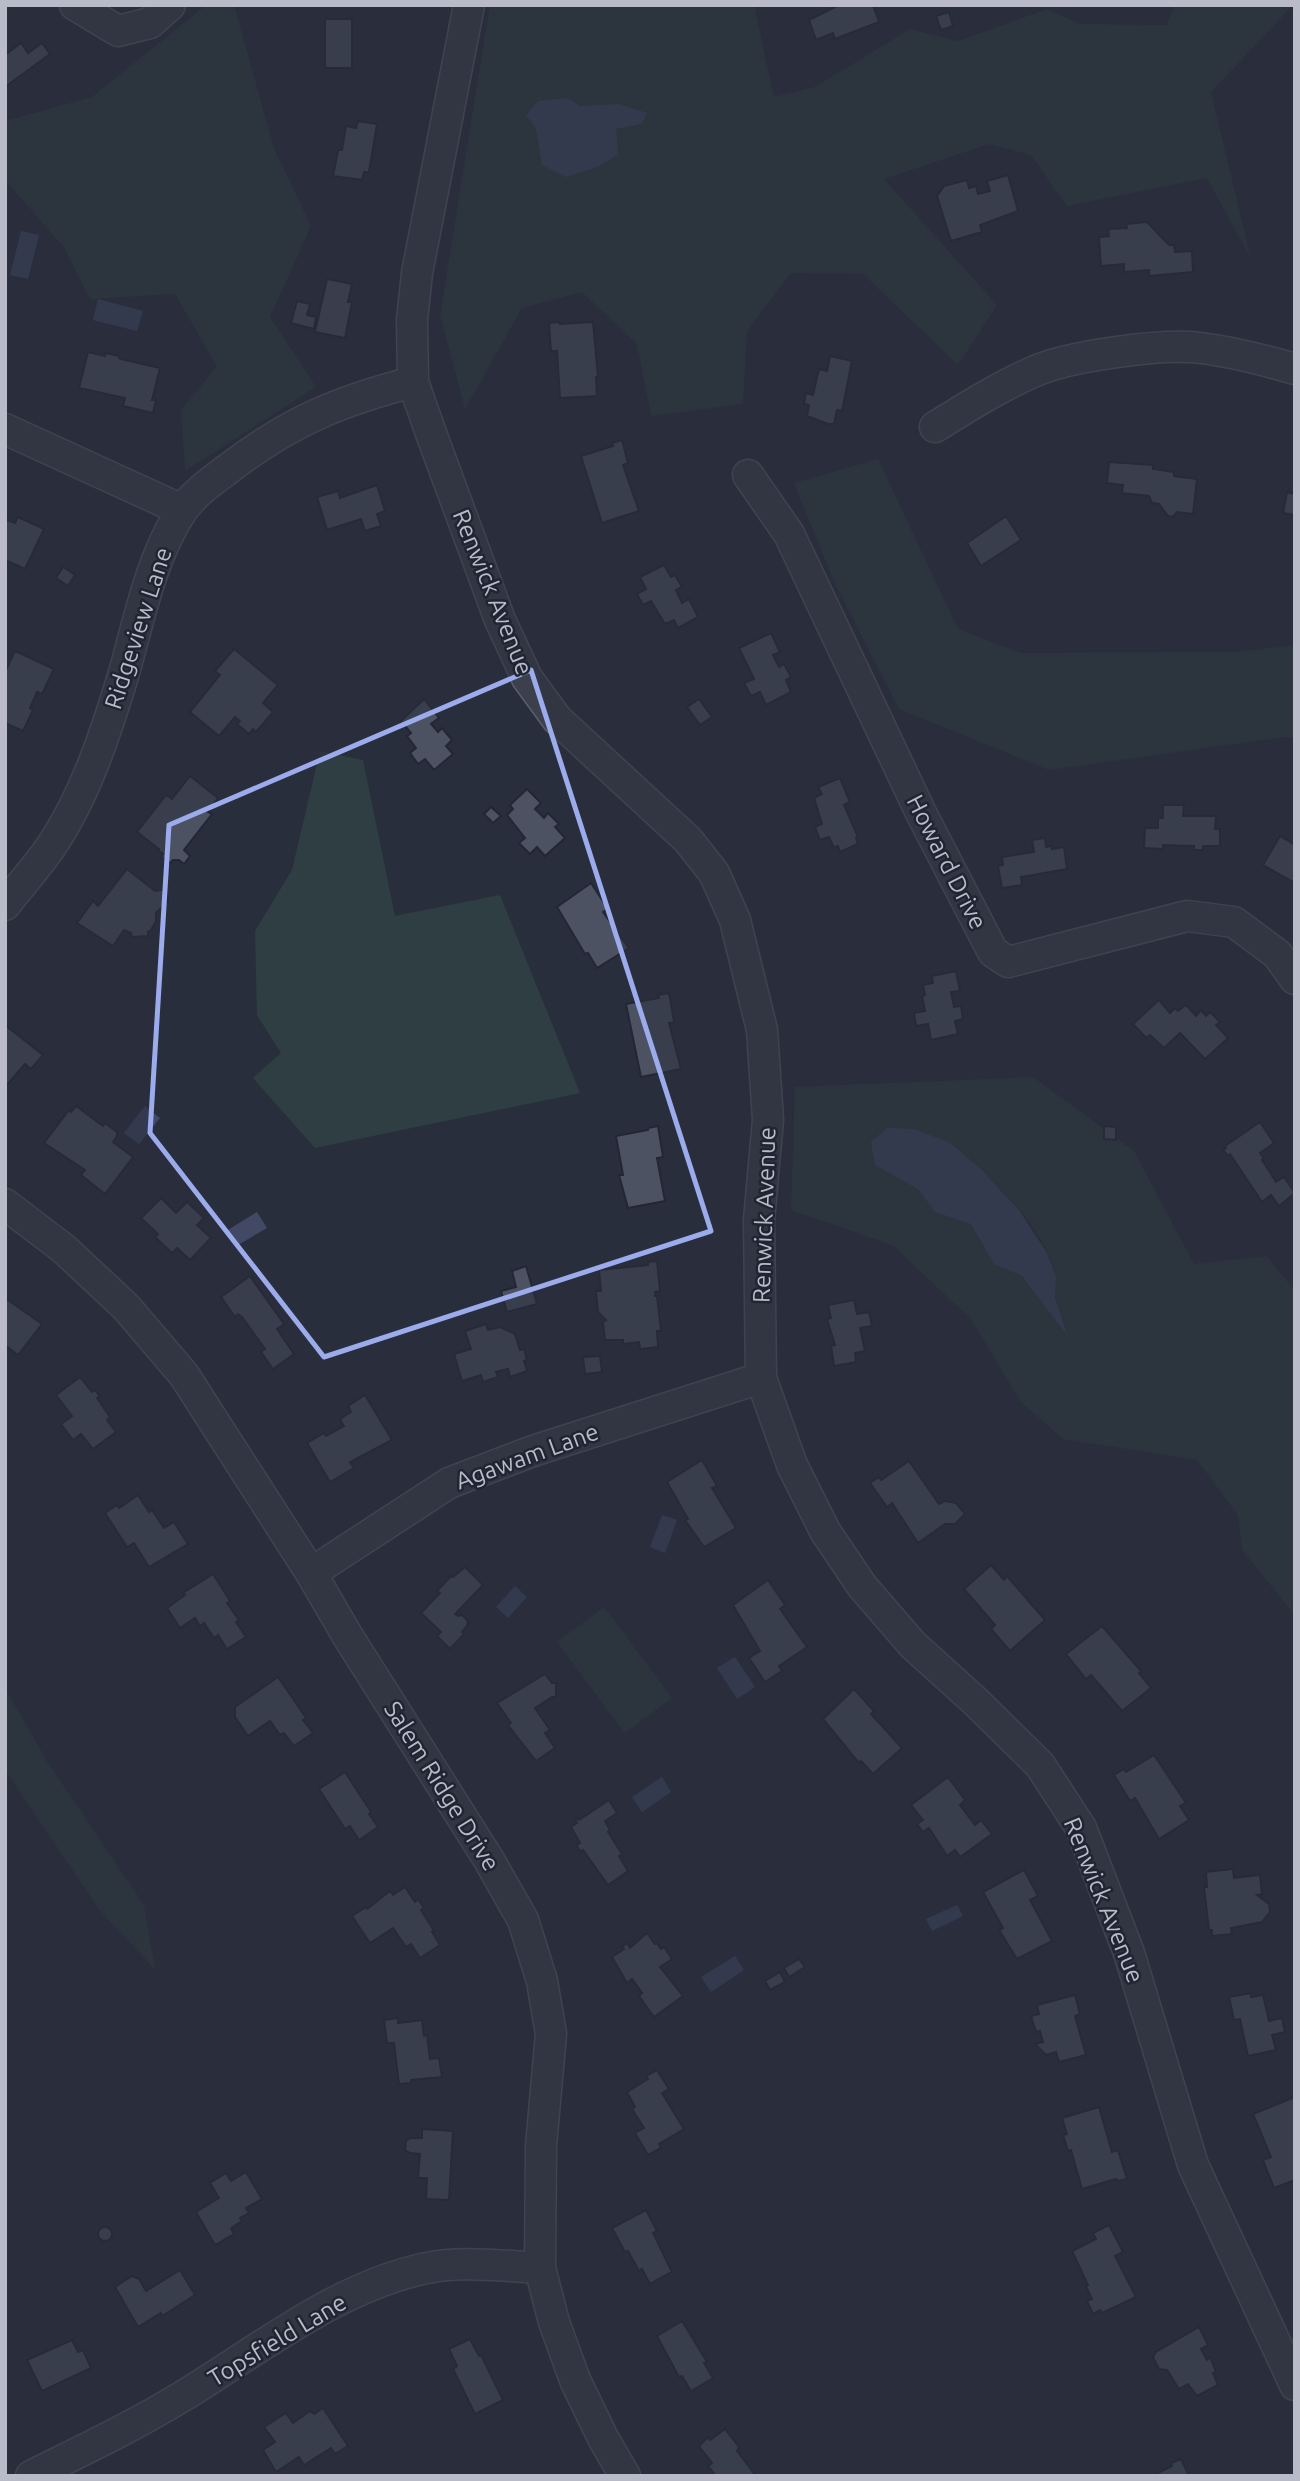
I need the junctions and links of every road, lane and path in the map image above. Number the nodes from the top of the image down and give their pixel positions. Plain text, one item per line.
1 (75, 5) edge
2 (170, 5) edge
3 (469, 5) edge
4 (1295, 369) edge
5 (413, 382) junction
6 (936, 427) dead end
7 (5, 429) edge
8 (748, 475) dead end
9 (182, 510) junction
10 (5, 905) edge
11 (1295, 979) edge
12 (5, 1204) edge
13 (761, 1378) junction
14 (311, 1573) junction
15 (540, 2268) junction
16 (1295, 2385) edge
17 (31, 2476) edge
18 (625, 2476) edge

1 - 2 street
3 - 5 street, Renwick Avenue
4 - 6 street
5 - 9 street, Ridgeview Lane
5 - 13 street, Renwick Avenue
7 - 9 street
8 - 11 street, Howard Drive
9 - 10 street, Ridgeview Lane
12 - 14 street, Salem Ridge Drive
13 - 14 street, Agawam Lane
13 - 16 street, Renwick Avenue
14 - 15 street, Salem Ridge Drive
15 - 17 street, Topsfield Lane
15 - 18 street, Salem Ridge Drive

